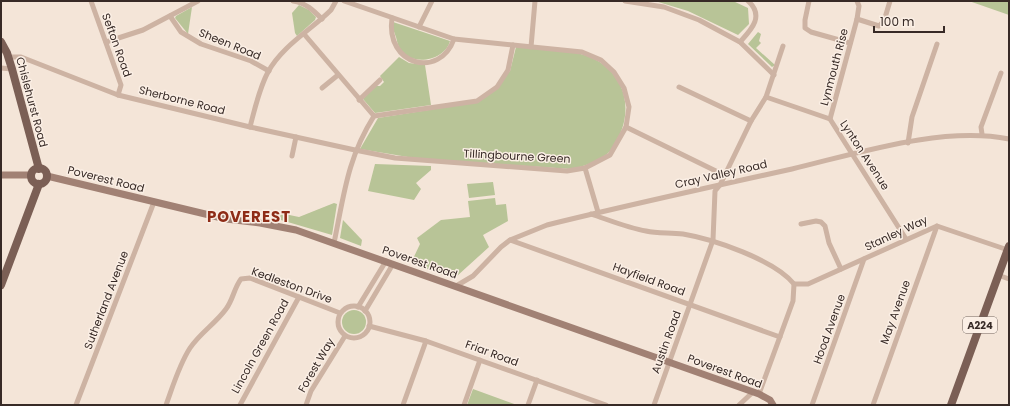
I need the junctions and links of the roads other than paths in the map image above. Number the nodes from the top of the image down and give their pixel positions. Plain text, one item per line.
1 (91, 1) edge
2 (198, 1) edge
3 (293, 1) edge
4 (336, 1) edge
5 (344, 1) edge
6 (432, 1) edge
7 (535, 1) edge
8 (625, 1) edge
9 (748, 1) edge
10 (809, 1) edge
11 (857, 1) edge
12 (890, 1) edge
13 (170, 16) junction
14 (392, 18) junction
15 (322, 19) junction
16 (857, 19) junction
17 (419, 27) junction
18 (304, 34) junction
19 (454, 39) junction
20 (1, 42) edge
21 (106, 42) junction
22 (740, 42) junction
23 (850, 43) junction
24 (936, 44) dead end
25 (513, 45) junction
26 (783, 46) dead end
27 (531, 47) junction
28 (8, 57) junction
29 (1, 68) edge
30 (12, 69) junction
31 (269, 71) junction
32 (1001, 73) dead end
33 (338, 75) junction
34 (774, 75) junction
35 (380, 80) dead end
36 (322, 88) dead end
37 (679, 88) dead end
38 (118, 95) junction
39 (766, 97) junction
40 (359, 100) junction
41 (374, 116) junction
42 (830, 119) junction
43 (751, 121) junction
44 (250, 127) junction
45 (626, 127) junction
46 (982, 134) junction
47 (296, 137) junction
48 (1009, 139) edge
49 (908, 143) junction
50 (355, 150) junction
51 (854, 154) junction
52 (292, 156) dead end
53 (585, 168) junction
54 (39, 169) junction
55 (1, 175) edge
56 (31, 175) junction
57 (724, 175) junction
58 (47, 176) junction
59 (39, 184) junction
60 (720, 185) junction
61 (154, 202) junction
62 (598, 212) junction
63 (591, 214) junction
64 (801, 224) dead end
65 (937, 226) junction
66 (906, 239) junction
67 (510, 240) junction
68 (712, 240) junction
69 (334, 243) junction
70 (1008, 248) edge
71 (864, 259) junction
72 (386, 262) junction
73 (393, 264) junction
74 (841, 269) junction
75 (998, 275) junction
76 (1009, 279) edge
77 (1, 284) edge
78 (794, 284) junction
79 (456, 286) junction
80 (299, 297) junction
81 (690, 304) junction
82 (358, 307) junction
83 (365, 311) junction
84 (340, 313) junction
85 (369, 326) junction
86 (345, 336) junction
87 (780, 337) junction
88 (426, 340) junction
89 (480, 360) junction
90 (669, 362) junction
91 (537, 380) junction
92 (756, 393) junction
93 (592, 403) edge
94 (76, 405) edge
95 (166, 405) edge
96 (240, 405) edge
97 (306, 405) edge
98 (403, 405) edge
99 (464, 405) edge
100 (528, 405) edge
101 (606, 405) edge
102 (654, 405) edge
103 (739, 405) edge
104 (773, 405) edge
105 (812, 405) edge
106 (873, 405) edge
107 (951, 405) edge

1 - 21 street, Sefton Road
2 - 13 street
3 - 15 street
4 - 15 street
5 - 14 street, Tillingbourne Green
6 - 17 street
7 - 27 street
8 - 22 street
9 - 22 street
10 - 23 street
11 - 16 street, Lynmouth Rise
12 - 16 street
13 - 21 street
13 - 31 street, Sheen Road
14 - 17 street, Tillingbourne Green
14 - 19 street
15 - 18 street
16 - 23 street, Lynmouth Rise
17 - 19 street, Tillingbourne Green
18 - 31 street
18 - 33 street
19 - 25 street, Tillingbourne Green
20 - 28 main road, Chislehurst Road
21 - 38 street, Sefton Road
22 - 34 street
23 - 42 street, Lynmouth Rise
24 - 49 street
25 - 27 street, Tillingbourne Green
25 - 41 street
26 - 34 street, Austin Road
27 - 45 street, Tillingbourne Green
28 - 30 main road, Chislehurst Road
28 - 38 street, Sherborne Road
29 - 30 street
30 - 54 main road, Chislehurst Road
31 - 44 street
32 - 46 street
33 - 36 street
33 - 40 street
34 - 39 street, Austin Road
35 - 40 street
37 - 43 street
38 - 44 street, Sherborne Road
39 - 42 street, Lynton Avenue
39 - 43 street, Austin Road
40 - 41 street
41 - 50 street
42 - 51 street, Lynton Avenue
43 - 57 street, Austin Road
44 - 47 street, Sherborne Road
45 - 53 street, Tillingbourne Green
45 - 57 street
46 - 48 street, Cray Valley Road
46 - 49 street, Cray Valley Road
47 - 50 street, Sherborne Road
47 - 52 street
49 - 51 street, Cray Valley Road
50 - 53 street, Tillingbourne Green
50 - 69 street
51 - 60 street, Cray Valley Road
51 - 66 street, Lynton Avenue
53 - 62 street
54 - 56 main road
54 - 58 main road
55 - 56 street
56 - 59 main road
57 - 60 street, Austin Road
58 - 59 main road
58 - 61 street, Poverest Road
59 - 77 main road
60 - 62 street, Cray Valley Road
60 - 68 street, Austin Road
61 - 69 street, Poverest Road
61 - 94 street, Sutherland Avenue
62 - 63 street, Cray Valley Road
63 - 67 street, Cray Valley Road
63 - 68 street
64 - 74 street
65 - 66 street, Stanley Way
65 - 70 street, Stanley Way
65 - 106 street, May Avenue
66 - 71 street, Stanley Way
67 - 79 street, Cray Valley Road
67 - 81 street, Hayfield Road
68 - 78 street
68 - 81 street, Austin Road
69 - 72 street, Poverest Road
70 - 75 main road, A224
71 - 74 street, Stanley Way
71 - 105 street, Hood Avenue
72 - 73 street, Poverest Road
72 - 82 street
73 - 79 street, Poverest Road
73 - 83 street
74 - 78 street, Stanley Way
75 - 76 street
75 - 107 main road, A224
78 - 87 street
79 - 90 street, Poverest Road
80 - 84 street, Kedleston Drive
80 - 95 street, Kedleston Drive
80 - 96 street, Lincoln Green Road
81 - 87 street, Hayfield Road
81 - 90 street, Austin Road
82 - 83 street
82 - 84 street
83 - 85 street
84 - 86 street, Forest Way
85 - 86 street, Forest Way
85 - 88 street, Friar Road
86 - 97 street, Forest Way
87 - 92 street
88 - 89 street, Friar Road
88 - 98 street
89 - 91 street, Friar Road
89 - 99 street
90 - 92 street, Poverest Road
90 - 102 street, Austin Road
91 - 93 street, Friar Road
91 - 100 street
92 - 103 street
92 - 104 street, Poverest Road
93 - 101 street, Friar Road

